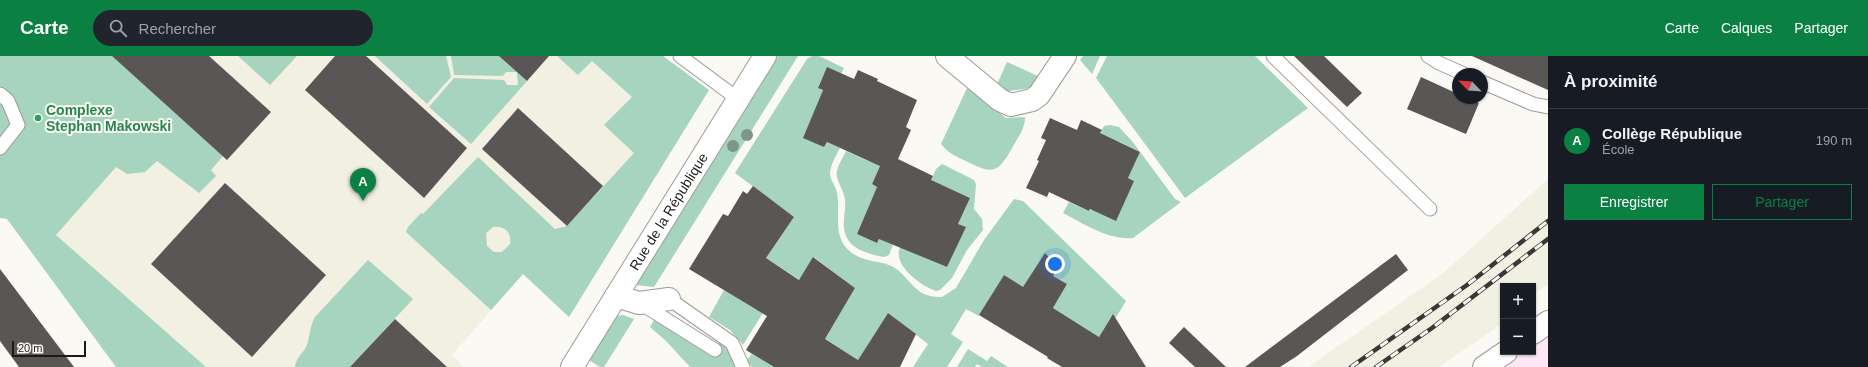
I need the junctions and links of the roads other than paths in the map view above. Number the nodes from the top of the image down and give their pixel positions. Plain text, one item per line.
1 (680, 56) edge
2 (765, 56) edge
3 (948, 56) edge
4 (1065, 56) edge
5 (1273, 56) edge
6 (1428, 56) edge
7 (1452, 69) edge
8 (1488, 85) edge
9 (0, 94) edge
10 (738, 99) junction
11 (1548, 107) edge
12 (0, 148) edge
13 (1430, 209) dead end
14 (616, 296) junction
15 (669, 299) joint
16 (640, 303) junction
17 (1548, 322) edge
18 (1536, 331) edge
19 (715, 350) dead end
20 (1502, 355) edge
21 (572, 367) edge
22 (743, 367) edge
23 (1484, 367) edge

1 - 10 lane
2 - 10 street, Rue de la République
3 - 4 street
5 - 13 lane
6 - 7 lane
8 - 11 lane
9 - 12 lane
10 - 14 street, Rue de la République
14 - 16 street
14 - 21 street, Rue de la République
15 - 16 street
15 - 22 lane
16 - 19 lane
17 - 18 street
20 - 23 street

